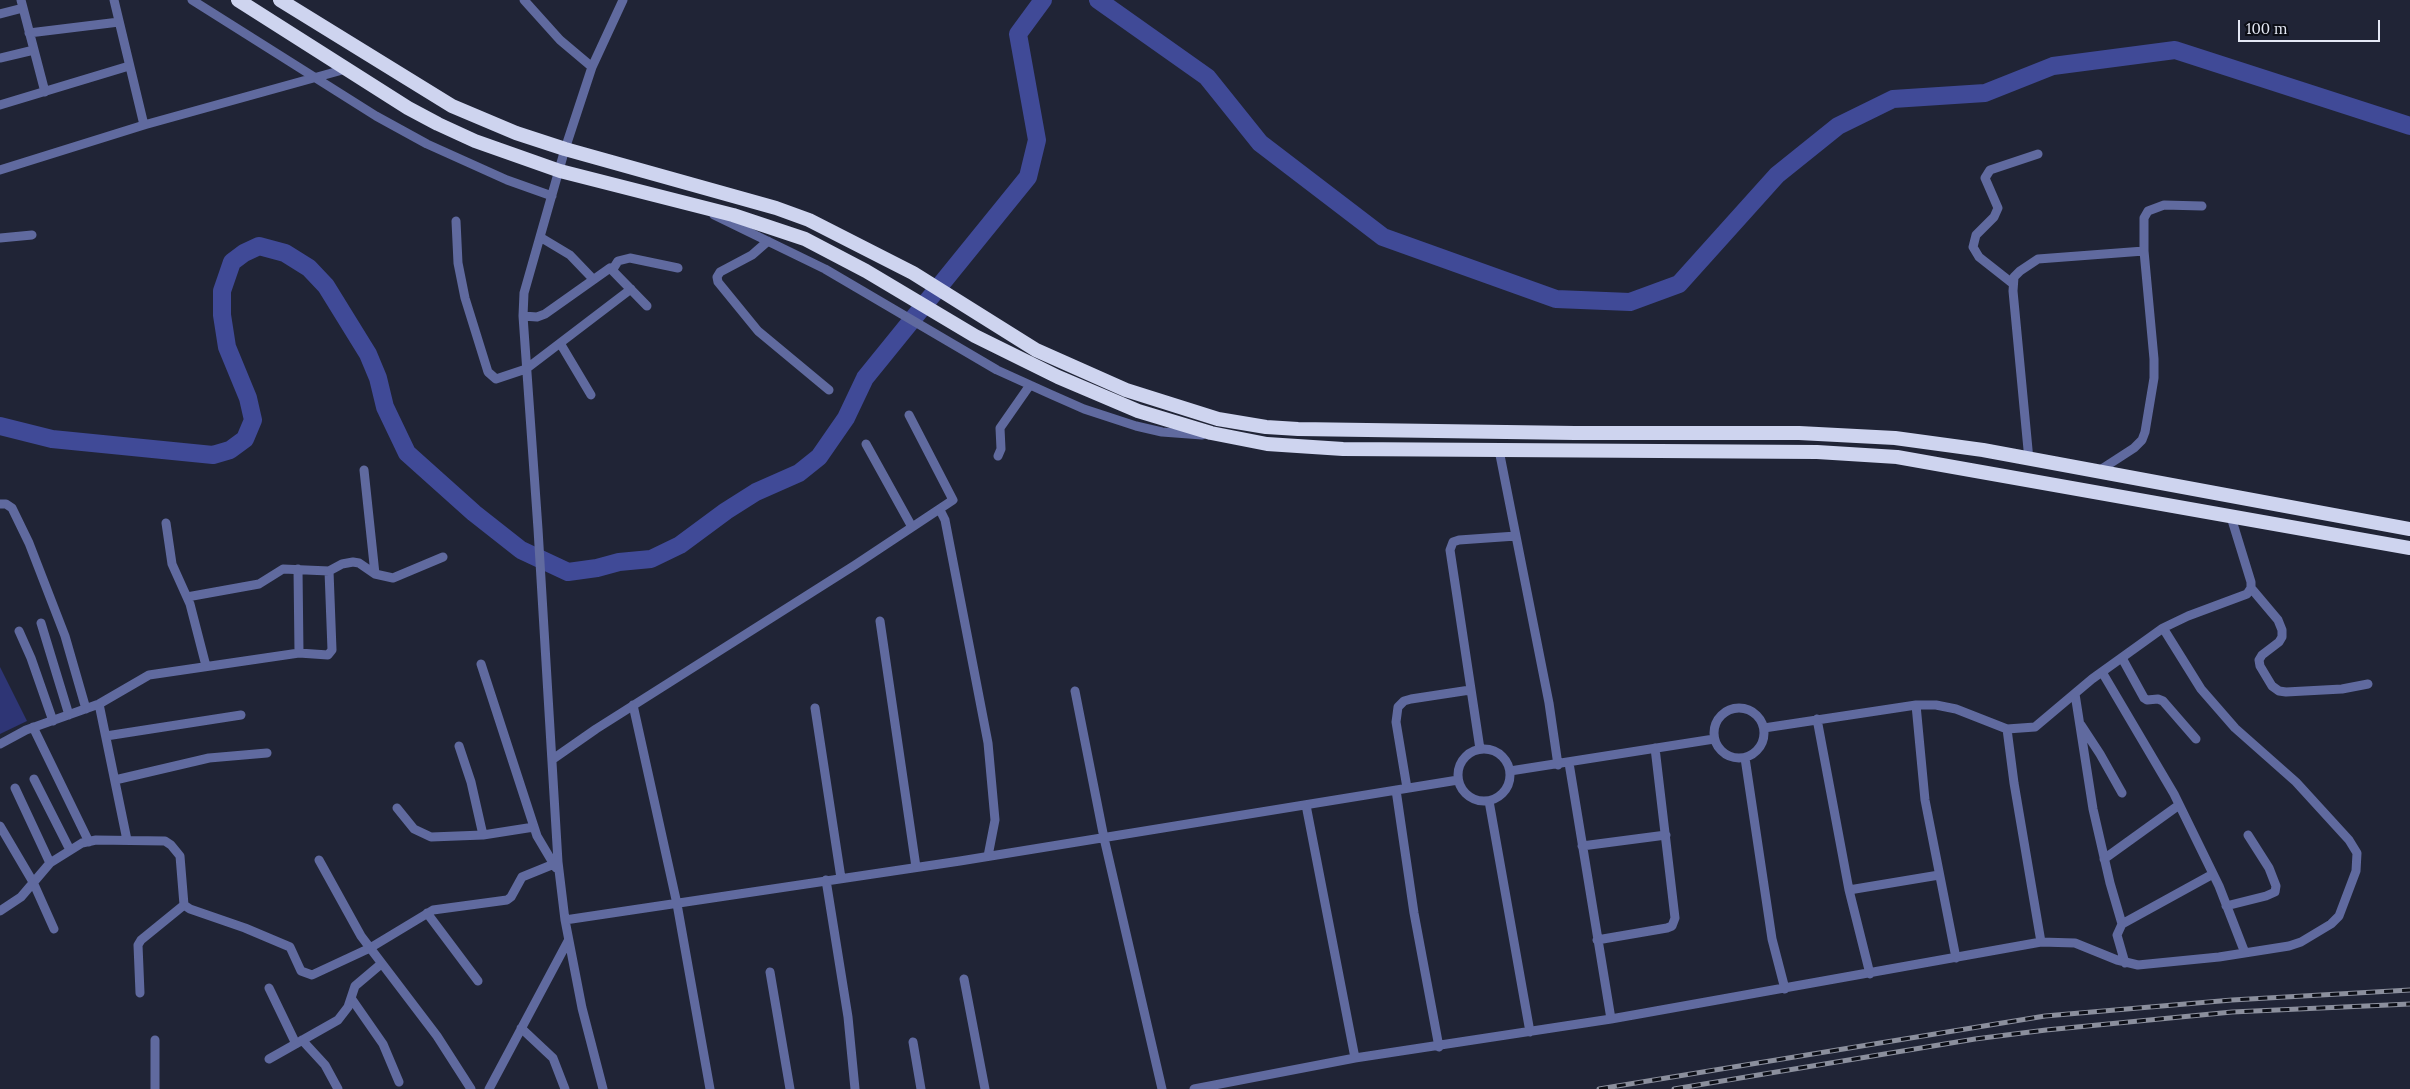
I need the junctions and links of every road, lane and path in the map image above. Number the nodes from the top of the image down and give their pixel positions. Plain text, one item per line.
1 (114, 0) edge
2 (192, 0) edge
3 (238, 0) edge
4 (280, 0) edge
5 (524, 0) edge
6 (623, 0) edge
7 (22, 4) edge
8 (0, 14) edge
9 (119, 22) junction
10 (29, 33) junction
11 (34, 50) junction
12 (0, 58) edge
13 (129, 66) junction
14 (592, 67) junction
15 (346, 69) junction
16 (315, 77) junction
17 (45, 92) junction
18 (0, 105) edge
19 (144, 124) junction
20 (565, 149) junction
21 (2038, 154) dead end
22 (0, 170) edge
23 (560, 171) junction
24 (552, 196) junction
25 (688, 203) junction
26 (2202, 206) dead end
27 (456, 221) dead end
28 (32, 234) dead end
29 (540, 237) junction
30 (0, 238) edge
31 (768, 240) junction
32 (2144, 251) junction
33 (678, 268) dead end
34 (614, 270) junction
35 (593, 279) junction
36 (2012, 284) junction
37 (631, 289) junction
38 (647, 306) dead end
39 (523, 316) junction
40 (560, 343) junction
41 (526, 369) junction
42 (1030, 385) junction
43 (829, 390) dead end
44 (590, 395) dead end
45 (909, 414) dead end
46 (1224, 436) junction
47 (866, 444) dead end
48 (1499, 450) junction
49 (998, 456) dead end
50 (2029, 460) junction
51 (364, 470) dead end
52 (2097, 472) junction
53 (0, 504) edge
54 (940, 510) junction
55 (2231, 517) junction
56 (166, 523) dead end
57 (912, 527) junction
58 (2410, 529) edge
59 (1516, 536) junction
60 (2410, 548) edge
61 (442, 557) dead end
62 (298, 569) junction
63 (329, 571) junction
64 (375, 574) junction
65 (2251, 588) junction
66 (187, 597) junction
67 (880, 621) dead end
68 (41, 623) dead end
69 (2162, 628) junction
70 (19, 631) dead end
71 (299, 653) junction
72 (2122, 658) junction
73 (481, 664) dead end
74 (206, 666) junction
75 (2102, 672) junction
76 (2368, 684) dead end
77 (1470, 690) junction
78 (1075, 691) dead end
79 (2075, 694) junction
80 (99, 704) junction
81 (633, 705) junction
82 (1916, 705) junction
83 (815, 708) dead end
84 (86, 709) junction
85 (69, 715) junction
86 (241, 715) dead end
87 (1817, 719) junction
88 (53, 720) junction
89 (2080, 723) junction
90 (33, 727) junction
91 (1764, 728) junction
92 (2008, 729) junction
93 (106, 736) junction
94 (1714, 739) junction
95 (2196, 739) dead end
96 (0, 744) edge
97 (458, 746) dead end
98 (1655, 748) junction
99 (1480, 749) junction
100 (267, 753) dead end
101 (1745, 758) junction
102 (553, 759) junction
103 (1569, 763) junction
104 (1558, 765) junction
105 (1510, 771) junction
106 (34, 779) dead end
107 (115, 780) junction
108 (1458, 780) junction
109 (15, 788) dead end
110 (1407, 788) junction
111 (1396, 790) junction
112 (2122, 793) dead end
113 (1489, 801) junction
114 (1306, 805) junction
115 (2179, 806) junction
116 (397, 808) dead end
117 (0, 826) edge
118 (534, 827) junction
119 (483, 835) junction
120 (1666, 835) junction
121 (2248, 835) dead end
122 (1104, 838) junction
123 (127, 840) junction
124 (88, 842) junction
125 (1582, 846) junction
126 (70, 850) junction
127 (988, 856) junction
128 (2104, 859) junction
129 (319, 860) dead end
130 (50, 863) junction
131 (916, 867) junction
132 (557, 868) junction
133 (2213, 874) junction
134 (1940, 875) junction
135 (841, 878) junction
136 (826, 880) junction
137 (33, 882) junction
138 (1849, 890) junction
139 (677, 904) junction
140 (184, 905) junction
141 (2226, 906) junction
142 (0, 912) edge
143 (427, 913) junction
144 (564, 920) junction
145 (2122, 924) junction
146 (54, 929) dead end
147 (1597, 940) junction
148 (568, 941) junction
149 (2041, 942) junction
150 (370, 948) junction
151 (2245, 953) junction
152 (1956, 958) junction
153 (2125, 963) junction
154 (381, 964) junction
155 (770, 972) dead end
156 (1870, 974) junction
157 (964, 979) dead end
158 (478, 982) dead end
159 (269, 988) dead end
160 (1785, 989) junction
161 (140, 993) dead end
162 (351, 998) junction
163 (1611, 1019) junction
164 (521, 1028) junction
165 (1530, 1032) junction
166 (155, 1040) dead end
167 (299, 1042) junction
168 (914, 1042) dead end
169 (1439, 1046) junction
170 (1355, 1058) junction
171 (269, 1059) dead end
172 (399, 1082) dead end
173 (154, 1089) edge
174 (338, 1089) edge
175 (471, 1089) edge
176 (489, 1089) edge
177 (565, 1089) edge
178 (604, 1089) edge
179 (710, 1089) edge
180 (790, 1089) edge
181 (855, 1089) edge
182 (921, 1089) edge
183 (986, 1089) edge
184 (1162, 1089) edge
185 (1194, 1089) edge

1 - 9 street
2 - 16 street
3 - 15 highway
4 - 20 highway
5 - 14 street
6 - 14 street
7 - 8 street
7 - 10 street
9 - 10 street
9 - 13 street
10 - 11 street
11 - 12 street
11 - 17 street
13 - 17 street
13 - 19 street
14 - 20 street
15 - 16 street
15 - 23 highway
16 - 19 street
16 - 24 street
17 - 18 street
19 - 22 street
20 - 23 street
20 - 50 highway
21 - 36 street
23 - 24 street
23 - 25 highway
24 - 29 street
25 - 31 street
25 - 46 highway
26 - 32 street
27 - 41 street
28 - 30 street
29 - 35 street
29 - 39 street
31 - 42 street
31 - 43 street
32 - 36 street
32 - 52 street
33 - 34 street
34 - 35 street
34 - 37 street
35 - 39 street
36 - 50 street
37 - 38 street
37 - 40 street
39 - 41 street
40 - 41 street
40 - 44 street
41 - 102 street
42 - 46 street
42 - 49 street
45 - 54 street
46 - 48 highway
47 - 57 street
48 - 55 highway
48 - 59 street
50 - 52 highway
51 - 64 street
52 - 58 highway
53 - 84 street
54 - 57 street
54 - 127 street
55 - 60 highway
55 - 65 street
56 - 66 street
57 - 81 street
59 - 77 street
59 - 104 street
61 - 64 street
62 - 63 street
62 - 66 street
62 - 71 street
63 - 64 street
63 - 71 street
65 - 69 street
65 - 76 street
66 - 74 street
67 - 131 street
68 - 85 street
69 - 72 street
69 - 151 street
70 - 88 street
71 - 74 street
72 - 75 street
72 - 95 street
73 - 118 street
74 - 80 street
75 - 79 street
75 - 115 street
77 - 99 street
77 - 110 street
78 - 122 street
79 - 89 street
79 - 92 street
80 - 84 street
80 - 93 street
81 - 102 street
81 - 139 street
82 - 87 street
82 - 92 street
82 - 134 street
83 - 135 street
84 - 85 street
85 - 88 street
86 - 93 street
87 - 91 street
87 - 138 street
88 - 90 street
89 - 112 street
89 - 128 street
90 - 96 street
90 - 124 street
91 - 94 street
91 - 101 street
92 - 149 street
93 - 107 street
94 - 98 street
94 - 101 street
97 - 119 street
98 - 103 street
98 - 120 street
99 - 105 street
99 - 108 street
100 - 107 street
101 - 160 street
102 - 132 street
103 - 104 street
103 - 125 street
104 - 105 street
105 - 113 street
106 - 126 street
107 - 123 street
108 - 110 street
108 - 113 street
109 - 130 street
110 - 111 street
111 - 114 street
111 - 169 street
113 - 165 street
114 - 122 street
114 - 170 street
115 - 128 street
115 - 133 street
116 - 119 street
117 - 137 street
118 - 119 street
118 - 132 street
120 - 125 street
120 - 147 street
121 - 141 street
122 - 127 street
122 - 184 street
123 - 124 street
123 - 140 street
124 - 126 street
125 - 147 street
126 - 130 street
127 - 131 street
128 - 145 street
129 - 150 street
130 - 137 street
131 - 135 street
132 - 143 street
132 - 144 street
133 - 141 street
133 - 145 street
134 - 138 street
134 - 152 street
135 - 136 street
136 - 139 street
136 - 181 street
137 - 142 street
137 - 146 street
138 - 156 street
139 - 144 street
139 - 179 street
140 - 150 street
140 - 161 street
141 - 151 street
143 - 150 street
143 - 158 street
144 - 148 street
145 - 153 street
147 - 163 street
148 - 164 street
148 - 178 street
149 - 152 street
149 - 153 street
150 - 154 street
151 - 153 street
152 - 156 street
154 - 162 street
154 - 175 street
155 - 180 street
156 - 160 street
157 - 183 street
159 - 167 street
160 - 163 street
162 - 167 street
162 - 172 street
163 - 165 street
164 - 176 street
164 - 177 street
165 - 169 street
166 - 173 street
167 - 171 street
167 - 174 street
168 - 182 street
169 - 170 street
170 - 185 street

